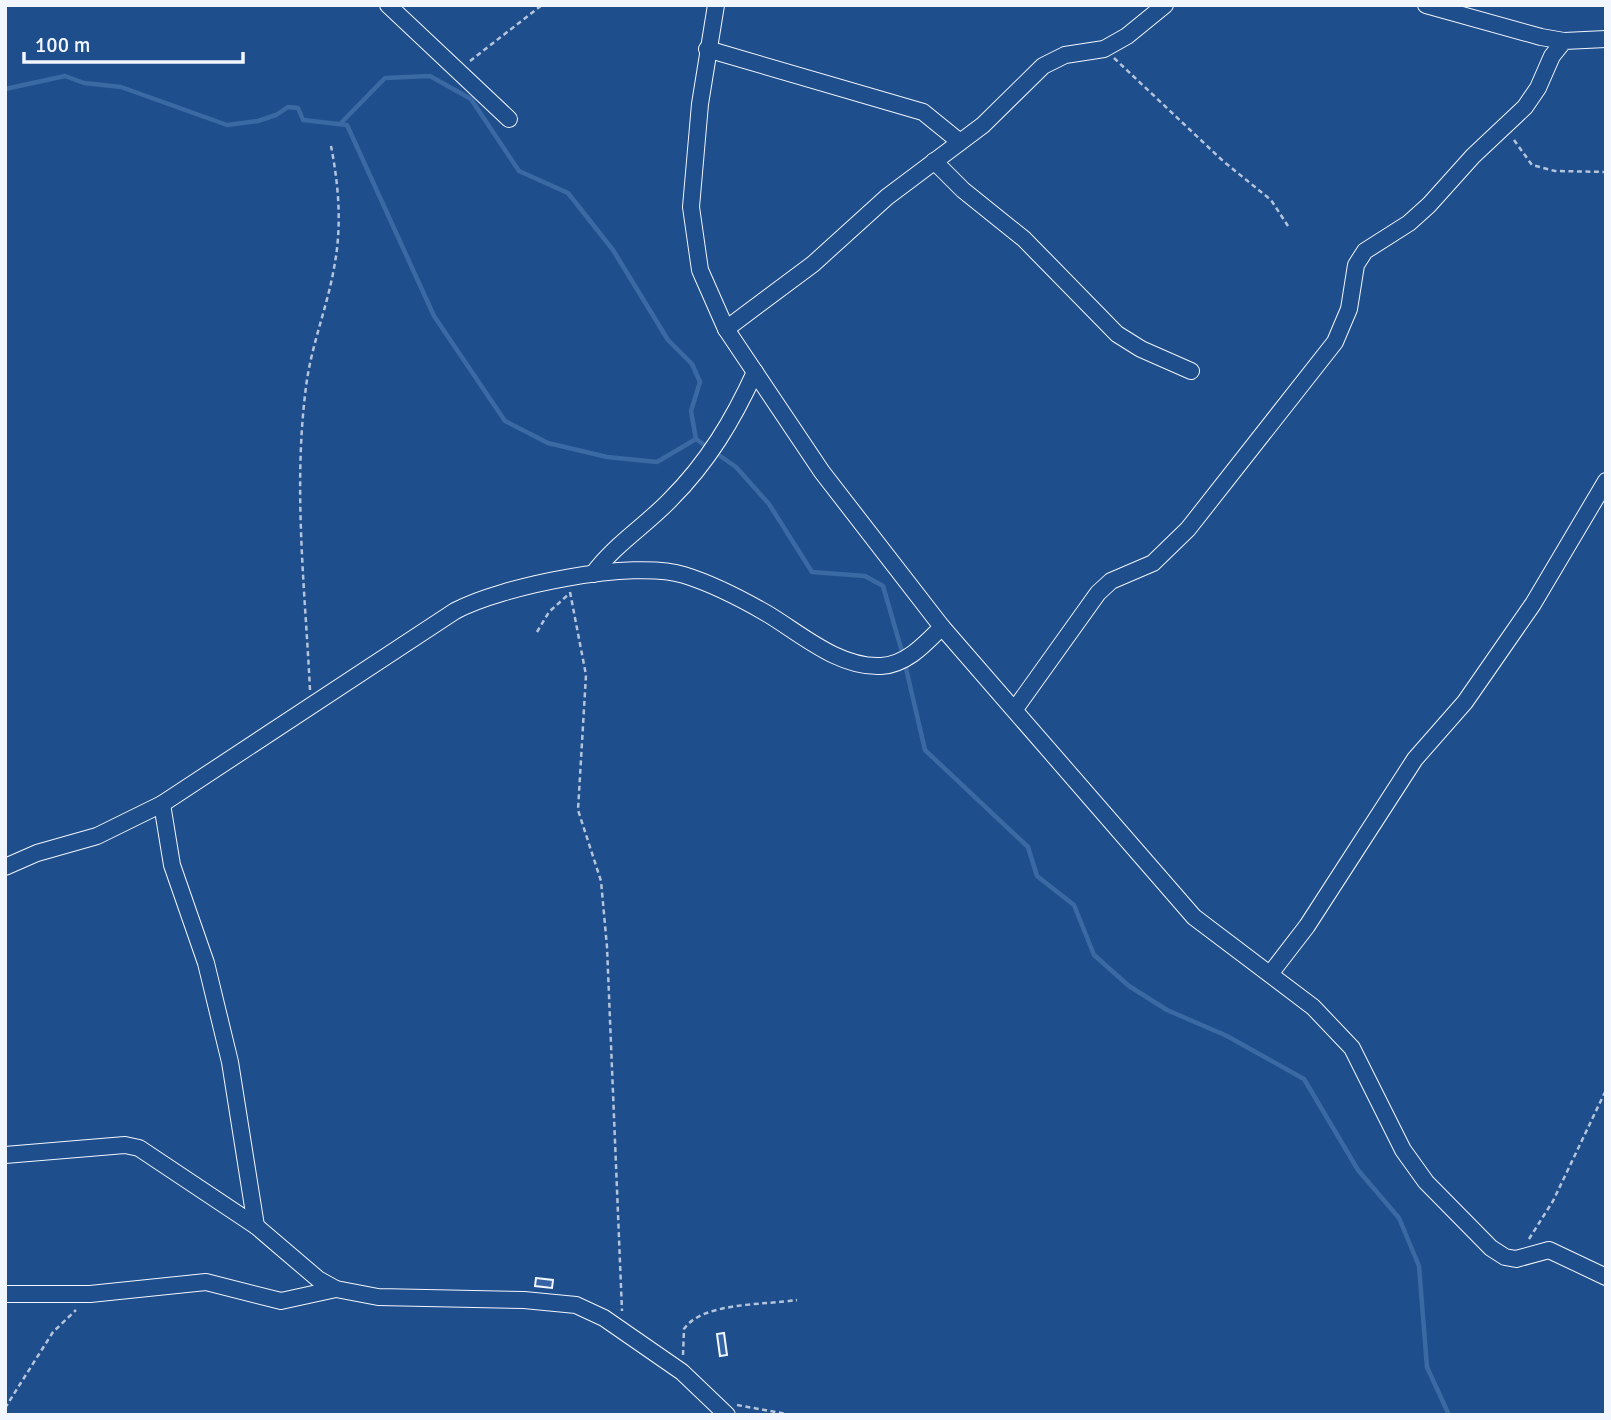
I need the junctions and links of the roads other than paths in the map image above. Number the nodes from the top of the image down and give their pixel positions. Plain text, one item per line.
1 (388, 5) edge
2 (716, 5) edge
3 (1165, 5) edge
4 (1426, 5) edge
5 (1606, 39) edge
6 (1564, 41) junction
7 (707, 49) junction
8 (509, 119) dead end
9 (960, 142) junction
10 (934, 161) junction
11 (726, 329) junction
12 (1191, 371) dead end
13 (755, 372) junction
14 (1606, 481) edge
15 (593, 575) junction
16 (942, 627) junction
17 (1015, 709) junction
18 (162, 804) junction
19 (5, 867) edge
20 (1270, 974) junction
21 (5, 1155) edge
22 (256, 1226) junction
23 (1606, 1277) edge
24 (337, 1289) junction
25 (5, 1294) edge
26 (727, 1415) edge

1 - 8 street
2 - 7 street
3 - 9 street
4 - 6 street
5 - 6 street
6 - 17 street
7 - 9 street
7 - 11 street
9 - 10 street
10 - 11 street
10 - 12 street
11 - 13 street
13 - 15 street
13 - 16 street
14 - 20 street
15 - 16 street
15 - 18 street
16 - 17 street
17 - 20 street
18 - 19 street
18 - 22 street
20 - 23 street
21 - 22 street
22 - 24 street
24 - 25 street
24 - 26 street

